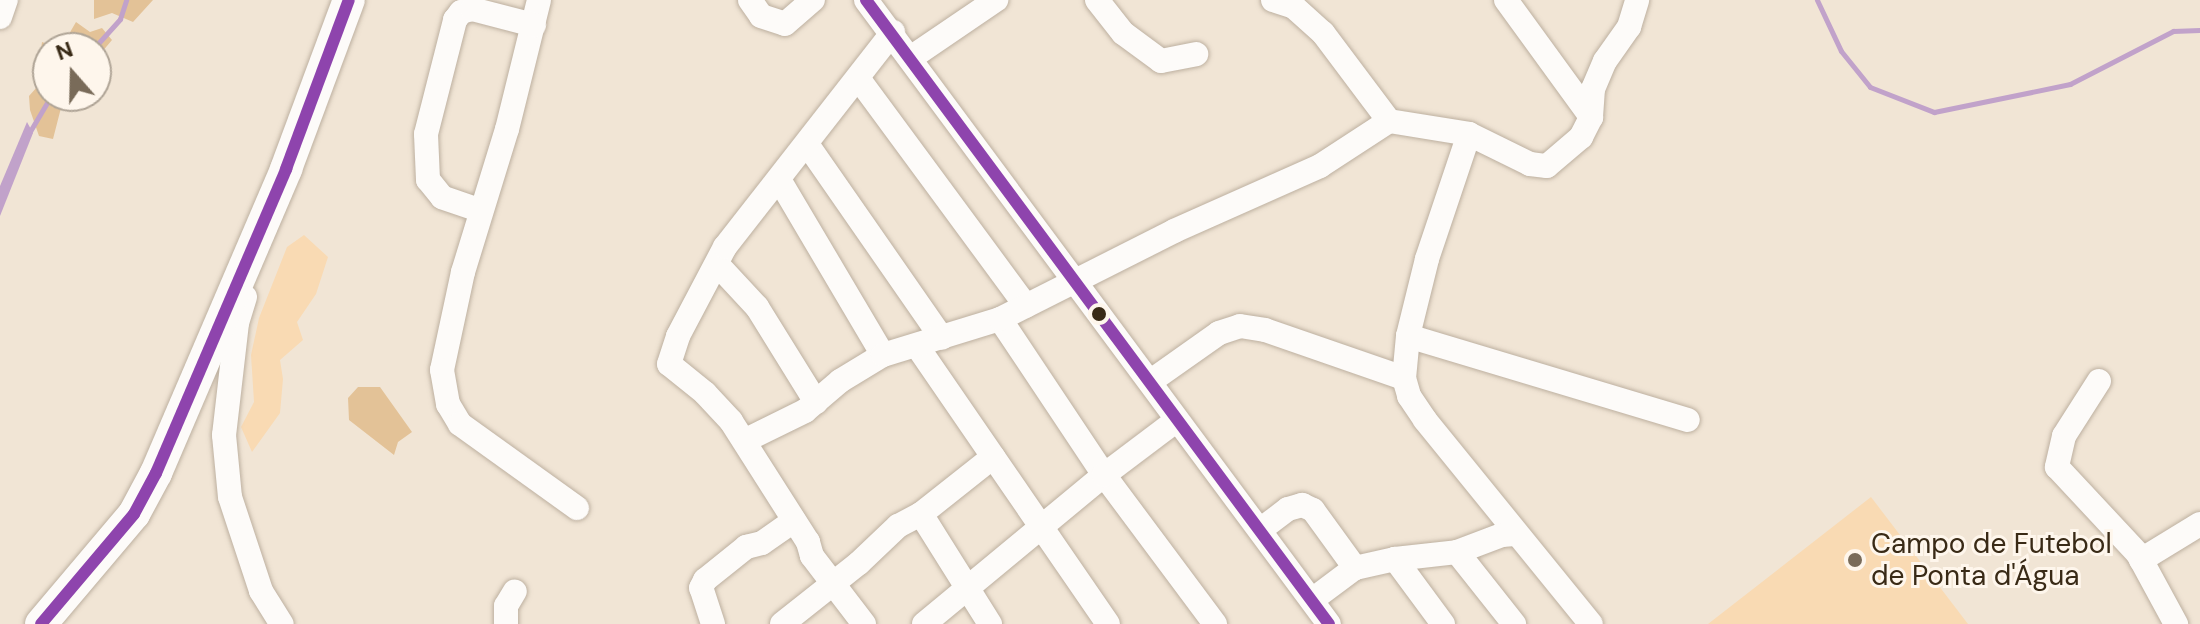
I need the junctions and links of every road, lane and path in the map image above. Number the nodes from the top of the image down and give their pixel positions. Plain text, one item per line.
1 (6, 0) edge
2 (349, 0) edge
3 (539, 0) edge
4 (750, 0) edge
5 (813, 0) edge
6 (866, 0) edge
7 (996, 0) edge
8 (1097, 0) edge
9 (1273, 0) edge
10 (1506, 0) edge
11 (1637, 0) edge
12 (0, 17) edge
13 (534, 25) junction
14 (893, 32) junction
15 (1196, 54) dead end
16 (912, 57) junction
17 (858, 78) junction
18 (1591, 117) junction
19 (1389, 121) junction
20 (1469, 134) junction
21 (807, 144) junction
22 (286, 169) junction
23 (780, 181) junction
24 (479, 210) junction
25 (717, 264) junction
26 (1073, 279) junction
27 (1026, 306) junction
28 (1000, 319) junction
29 (1408, 336) junction
30 (942, 338) junction
31 (917, 346) junction
32 (883, 355) junction
33 (1404, 378) junction
34 (1151, 381) junction
35 (2099, 381) dead end
36 (816, 402) junction
37 (1177, 420) junction
38 (1688, 420) dead end
39 (746, 440) junction
40 (993, 457) junction
41 (1104, 475) junction
42 (577, 508) dead end
43 (921, 514) junction
44 (794, 521) junction
45 (2200, 524) edge
46 (1041, 529) junction
47 (1260, 530) junction
48 (1515, 534) junction
49 (1457, 552) junction
50 (1395, 559) junction
51 (2141, 560) junction
52 (1355, 568) junction
53 (832, 582) junction
54 (967, 590) junction
55 (515, 591) dead end
56 (1312, 600) junction
57 (41, 624) edge
58 (282, 624) edge
59 (506, 624) edge
60 (713, 624) edge
61 (782, 624) edge
62 (864, 624) edge
63 (924, 624) edge
64 (990, 624) edge
65 (1108, 624) edge
66 (1215, 624) edge
67 (1329, 624) edge
68 (1443, 624) edge
69 (1514, 624) edge
70 (1591, 624) edge
71 (2176, 624) edge

1 - 12 street
2 - 22 main road
3 - 13 street
4 - 5 street
6 - 14 street
7 - 16 street
8 - 15 street
9 - 19 street
10 - 18 street
11 - 18 street
13 - 24 street
13 - 24 street
14 - 16 street
14 - 17 street
16 - 26 street
17 - 21 street
17 - 27 street
18 - 20 street
19 - 20 street
19 - 26 street
20 - 29 street
21 - 23 street
21 - 30 street
22 - 57 main road
22 - 58 street
23 - 25 street
23 - 32 street
24 - 42 street
25 - 36 street
25 - 39 street
26 - 27 street
26 - 34 street
27 - 28 street
28 - 30 street
28 - 41 street
29 - 33 street
29 - 38 street
30 - 31 street
31 - 32 street
31 - 40 street
32 - 36 street
33 - 34 street
33 - 48 street
34 - 37 street
35 - 51 street
36 - 39 street
37 - 41 street
37 - 47 street
39 - 44 street
40 - 43 street
40 - 46 street
41 - 46 street
41 - 66 street
43 - 53 street
43 - 54 street
44 - 53 street
44 - 60 street
45 - 51 street
46 - 54 street
46 - 65 street
47 - 52 street
47 - 56 street
48 - 49 street
48 - 70 street
49 - 50 street
49 - 69 street
50 - 52 street
50 - 68 street
51 - 71 street
52 - 56 street
53 - 61 street
53 - 62 street
54 - 63 street
54 - 64 street
55 - 59 street
56 - 67 street

